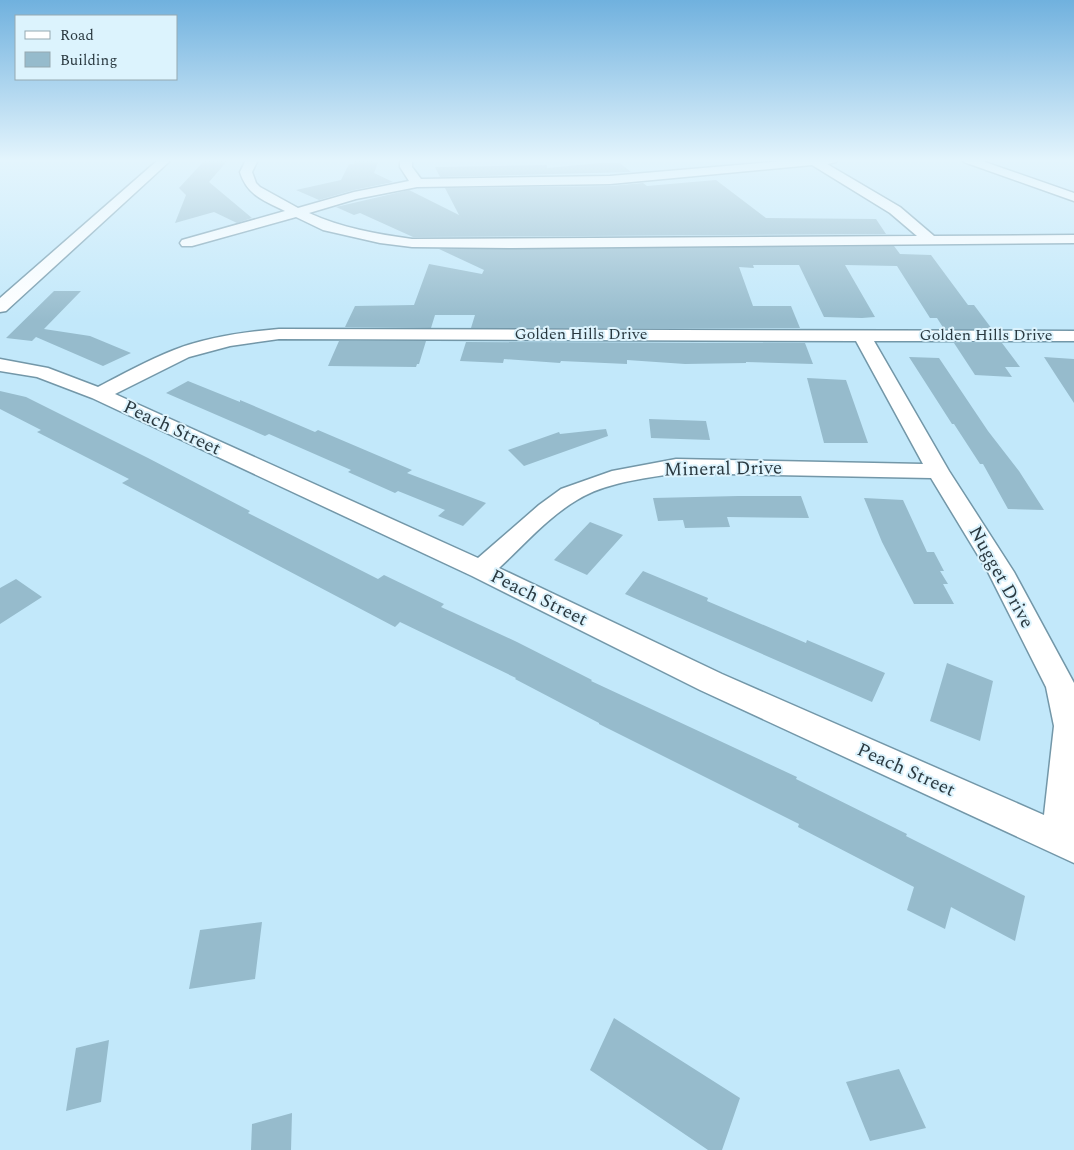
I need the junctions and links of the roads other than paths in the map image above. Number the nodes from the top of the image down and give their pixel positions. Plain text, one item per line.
1 (105, 214) edge
2 (290, 214) edge
3 (300, 214) edge
4 (899, 214) edge
5 (1074, 239) edge
6 (930, 240) junction
7 (187, 243) dead end
8 (0, 307) edge
9 (862, 335) junction
10 (1074, 336) edge
11 (0, 364) edge
12 (99, 394) junction
13 (938, 471) junction
14 (481, 570) junction
15 (1067, 842) edge

1 - 8 street
2 - 7 street
3 - 6 street
4 - 6 street
5 - 6 street
9 - 10 street, Golden Hills Drive
9 - 12 street, Golden Hills Drive
9 - 13 street, Nugget Drive
11 - 12 street, Peach Street
12 - 14 street, Peach Street
13 - 14 street, Mineral Drive
13 - 15 street, Nugget Drive
14 - 15 street, Peach Street

